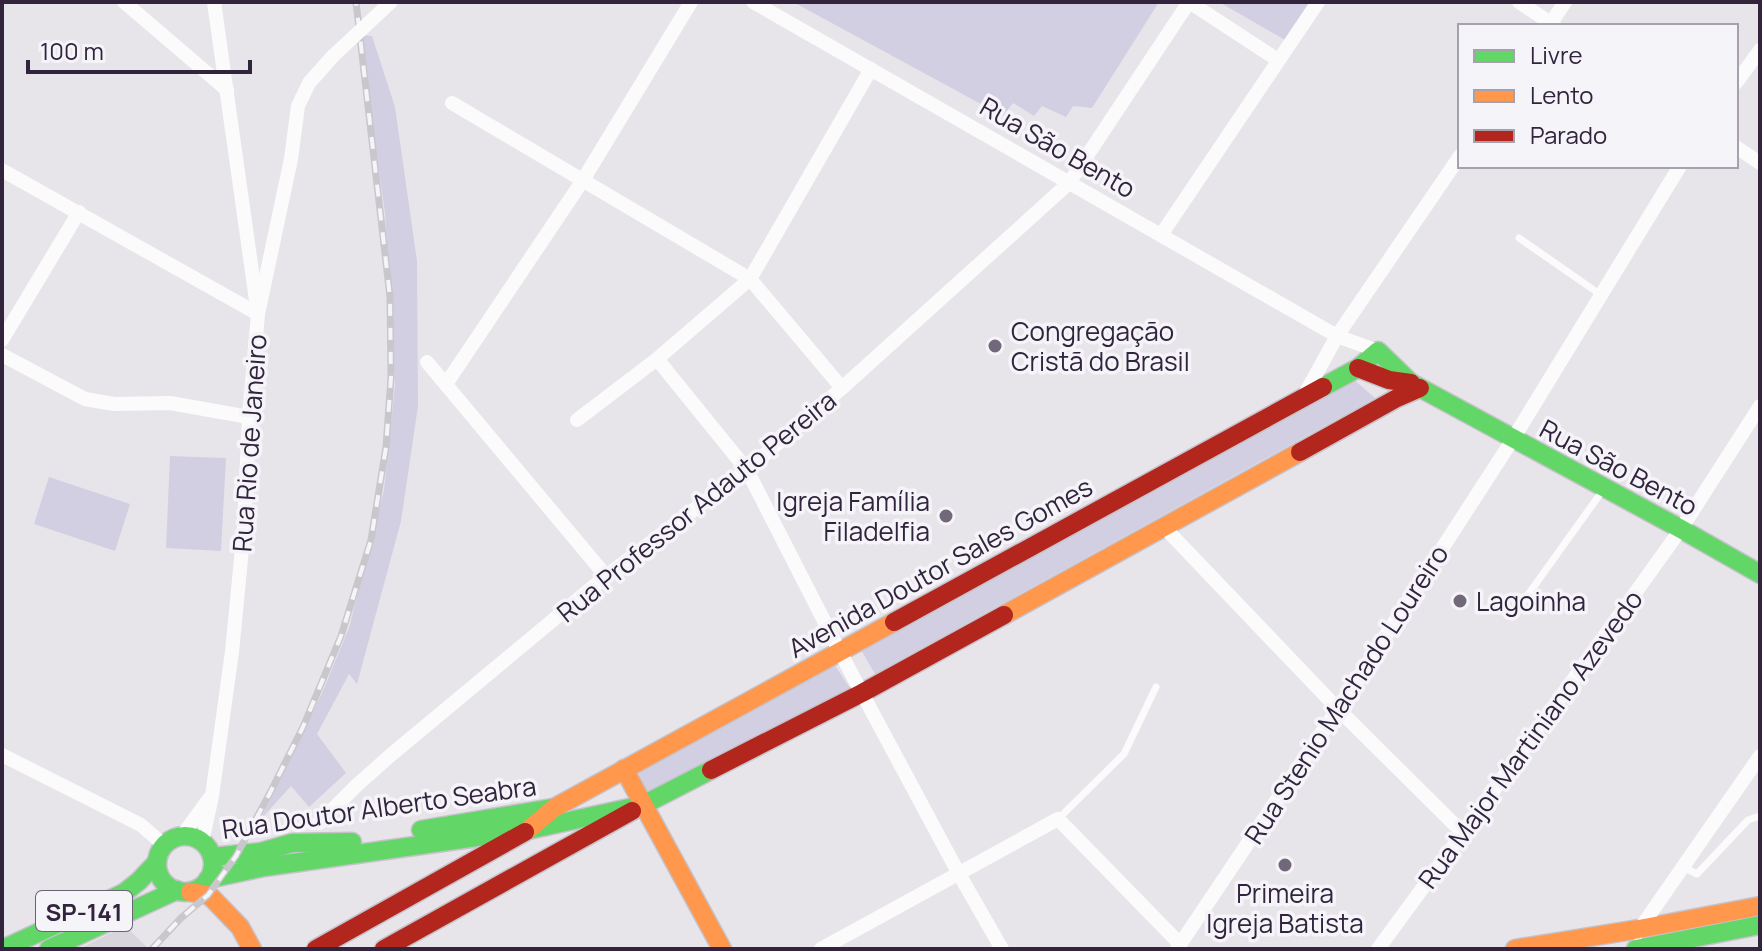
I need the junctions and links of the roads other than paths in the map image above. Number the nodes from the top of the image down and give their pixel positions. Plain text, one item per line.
1 (214, 2) edge
2 (391, 2) edge
3 (691, 2) edge
4 (753, 2) edge
5 (1189, 2) edge
6 (1318, 2) edge
7 (1519, 2) edge
8 (1565, 2) edge
9 (124, 4) edge
10 (1551, 24) edge
11 (1553, 24) edge
12 (1760, 50) edge
13 (1278, 60) junction
14 (871, 69) junction
15 (1738, 80) edge
16 (227, 90) junction
17 (452, 103) dead end
18 (1738, 148) edge
19 (1458, 159) edge
20 (1760, 163) edge
21 (1679, 168) edge
22 (2, 170) edge
23 (583, 180) junction
24 (1069, 183) junction
25 (79, 212) junction
26 (1161, 235) junction
27 (1519, 238) dead end
28 (750, 279) junction
29 (1601, 295) junction
30 (258, 314) junction
31 (1337, 336) junction
32 (2, 340) edge
33 (1378, 351) junction
34 (2, 355) edge
35 (657, 359) junction
36 (427, 362) dead end
37 (1358, 368) junction
38 (446, 384) junction
39 (1416, 385) junction
40 (842, 388) junction
41 (1303, 398) junction
42 (1760, 406) edge
43 (249, 417) junction
44 (577, 420) dead end
45 (1513, 439) junction
46 (747, 470) junction
47 (1604, 488) junction
48 (1164, 527) junction
49 (1681, 529) junction
50 (1760, 574) edge
51 (606, 576) junction
52 (1512, 617) dead end
53 (840, 652) junction
54 (1156, 687) dead end
55 (862, 693) junction
56 (1337, 708) junction
57 (2, 755) edge
58 (1760, 756) edge
59 (624, 769) junction
60 (212, 796) junction
61 (643, 805) junction
62 (554, 808) junction
63 (1760, 816) edge
64 (1058, 819) junction
65 (319, 823) joint
66 (528, 830) junction
67 (1463, 833) junction
68 (182, 836) junction
69 (308, 843) junction
70 (207, 850) junction
71 (161, 853) junction
72 (264, 867) junction
73 (1683, 867) junction
74 (959, 874) junction
75 (208, 879) junction
76 (183, 891) junction
77 (1760, 906) edge
78 (377, 915) junction
79 (1760, 925) edge
80 (1639, 929) junction
81 (1705, 942) edge
82 (1179, 946) edge
83 (391, 947) edge
84 (3, 949) edge
85 (49, 949) edge
86 (252, 949) edge
87 (316, 949) edge
88 (722, 949) edge
89 (821, 949) edge
90 (1002, 949) edge
91 (1378, 949) edge
92 (1515, 949) edge
93 (1626, 949) edge
94 (1636, 949) edge

1 - 16 street, Rua Rio de Janeiro
2 - 30 street, bridge
3 - 23 street
4 - 14 street, Rua São Bento
5 - 13 street
5 - 24 street, Rua Professor Adauto Pereira
6 - 13 street
7 - 10 street
8 - 11 street
9 - 16 street
12 - 15 street
13 - 26 street
14 - 24 street, Rua São Bento
14 - 28 street
16 - 30 street, Rua Rio de Janeiro
17 - 23 street
18 - 20 street
19 - 31 street
21 - 29 street, Rua Stenio Machado Loureiro
22 - 25 street
23 - 28 street
23 - 38 street
24 - 26 street, Rua São Bento
24 - 40 street, Rua Professor Adauto Pereira
25 - 30 street
25 - 32 street
26 - 31 street, Rua São Bento
27 - 29 lane
28 - 35 street
28 - 40 street
29 - 45 street, Rua Stenio Machado Loureiro
30 - 43 street, Rua Rio de Janeiro
31 - 33 street, Rua São Bento
31 - 37 street, Rua São Bento
31 - 41 street
33 - 37 main road, Avenida Doutor Sales Gomes
33 - 39 main road, Rua São Bento
34 - 43 street
35 - 44 street
35 - 46 street
36 - 38 street
37 - 39 main road, Rua São Bento
37 - 41 main road, Avenida Doutor Sales Gomes
38 - 51 street
39 - 45 main road, Rua São Bento
39 - 48 main road, Avenida Doutor Sales Gomes
40 - 46 street, Rua Professor Adauto Pereira
41 - 53 main road, Avenida Doutor Sales Gomes
42 - 49 street, Rua Major Martiniano Azevedo
43 - 60 street, Rua Rio de Janeiro
45 - 47 main road, Rua São Bento
45 - 56 street, Rua Stenio Machado Loureiro
46 - 51 street, Rua Professor Adauto Pereira
46 - 53 street
47 - 49 main road, Rua São Bento
47 - 52 lane
48 - 55 main road, Avenida Doutor Sales Gomes
48 - 56 street
49 - 50 main road, Rua São Bento
49 - 67 street, Rua Major Martiniano Azevedo
51 - 65 street, Rua Professor Adauto Pereira
53 - 55 street
53 - 59 main road, Avenida Doutor Sales Gomes
54 - 64 lane
55 - 61 main road, Avenida Doutor Sales Gomes
55 - 74 street
56 - 67 street
56 - 82 street, Rua Stenio Machado Loureiro
57 - 71 street
58 - 73 street
59 - 61 main road
59 - 62 main road, Avenida Doutor Sales Gomes
60 - 68 street, Rua Rio de Janeiro
60 - 70 street, Rua Rio de Janeiro
61 - 66 main road, Avenida Doutor Sales Gomes
61 - 83 main road, Avenida Doutor Sales Gomes
61 - 88 main road
62 - 66 main road, Avenida Doutor Sales Gomes
62 - 69 main road, Rua Doutor Alberto Seabra
63 - 73 lane
64 - 74 street
64 - 82 street
65 - 69 main road
66 - 72 main road, Rua Doutor Alberto Seabra
66 - 78 main road, Avenida Doutor Sales Gomes
67 - 91 street, Rua Major Martiniano Azevedo
68 - 70 main road
68 - 71 main road
69 - 70 main road, Rua Doutor Alberto Seabra
69 - 72 main road
70 - 75 main road
71 - 76 main road
71 - 84 main road, SP-141
72 - 75 main road, Rua Doutor Alberto Seabra
73 - 80 street
74 - 89 street
74 - 90 street
75 - 76 main road
76 - 85 main road, SP-141
76 - 86 main road
77 - 80 main road
78 - 83 main road
78 - 87 main road, Avenida Doutor Sales Gomes
79 - 81 main road
80 - 92 main road
80 - 93 street
81 - 94 main road

